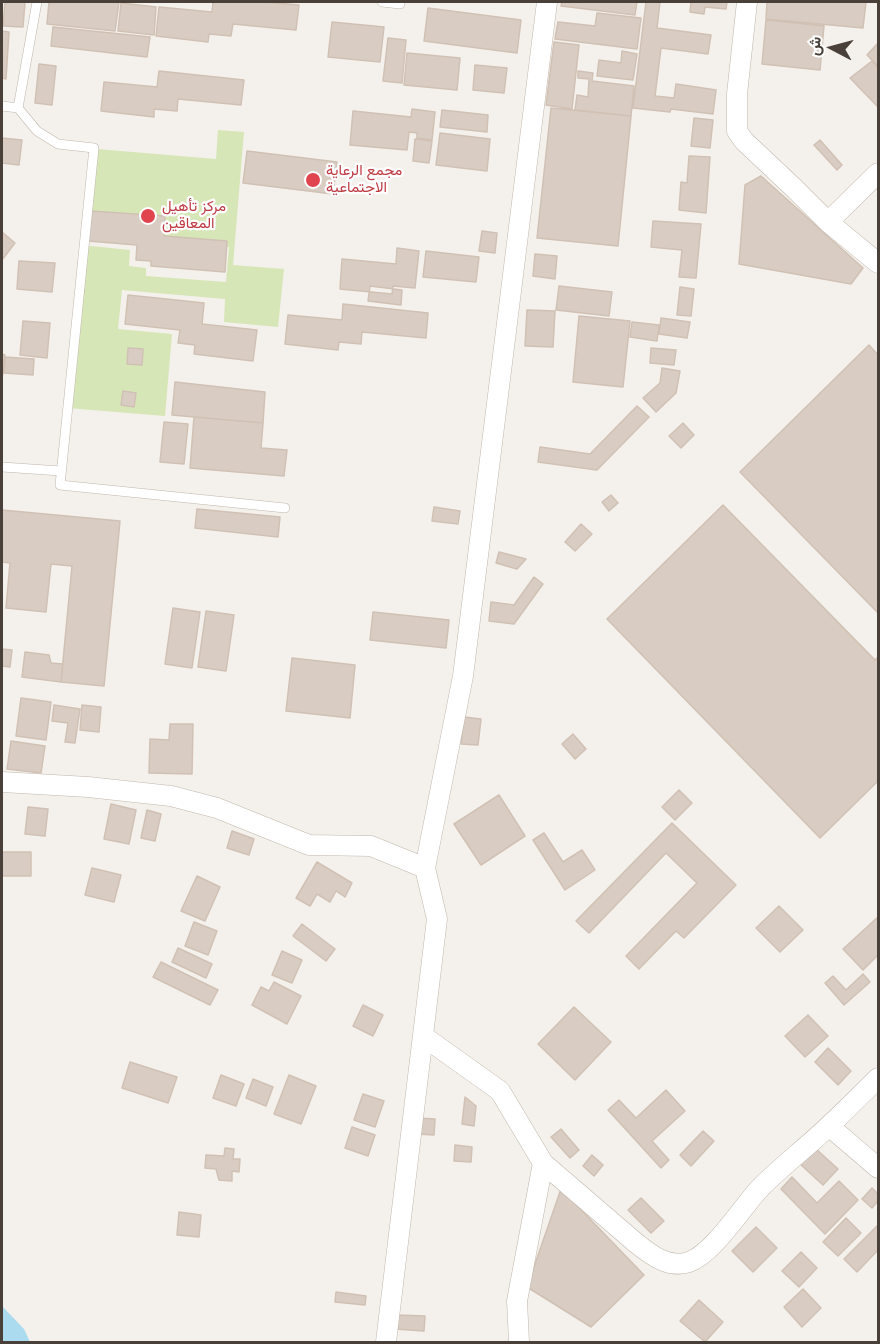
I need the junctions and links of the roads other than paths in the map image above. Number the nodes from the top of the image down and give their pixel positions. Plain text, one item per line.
1 (37, 2) edge
2 (382, 2) edge
3 (547, 2) edge
4 (747, 2) edge
5 (400, 4) dead end
6 (2, 106) edge
7 (18, 108) junction
8 (879, 173) edge
9 (828, 222) junction
10 (879, 262) edge
11 (2, 467) edge
12 (62, 471) junction
13 (285, 508) dead end
14 (2, 782) edge
15 (425, 868) junction
16 (423, 1036) junction
17 (879, 1078) edge
18 (829, 1126) junction
19 (543, 1163) junction
20 (879, 1168) edge
21 (386, 1342) edge
22 (519, 1342) edge

1 - 7 lane
2 - 5 lane
3 - 15 street
4 - 9 street
6 - 7 lane
7 - 12 lane
8 - 9 street
9 - 10 street
11 - 12 lane
12 - 13 lane
14 - 15 street
15 - 16 street
16 - 19 street
16 - 21 street
17 - 18 street
18 - 19 street
18 - 20 street
19 - 22 street

